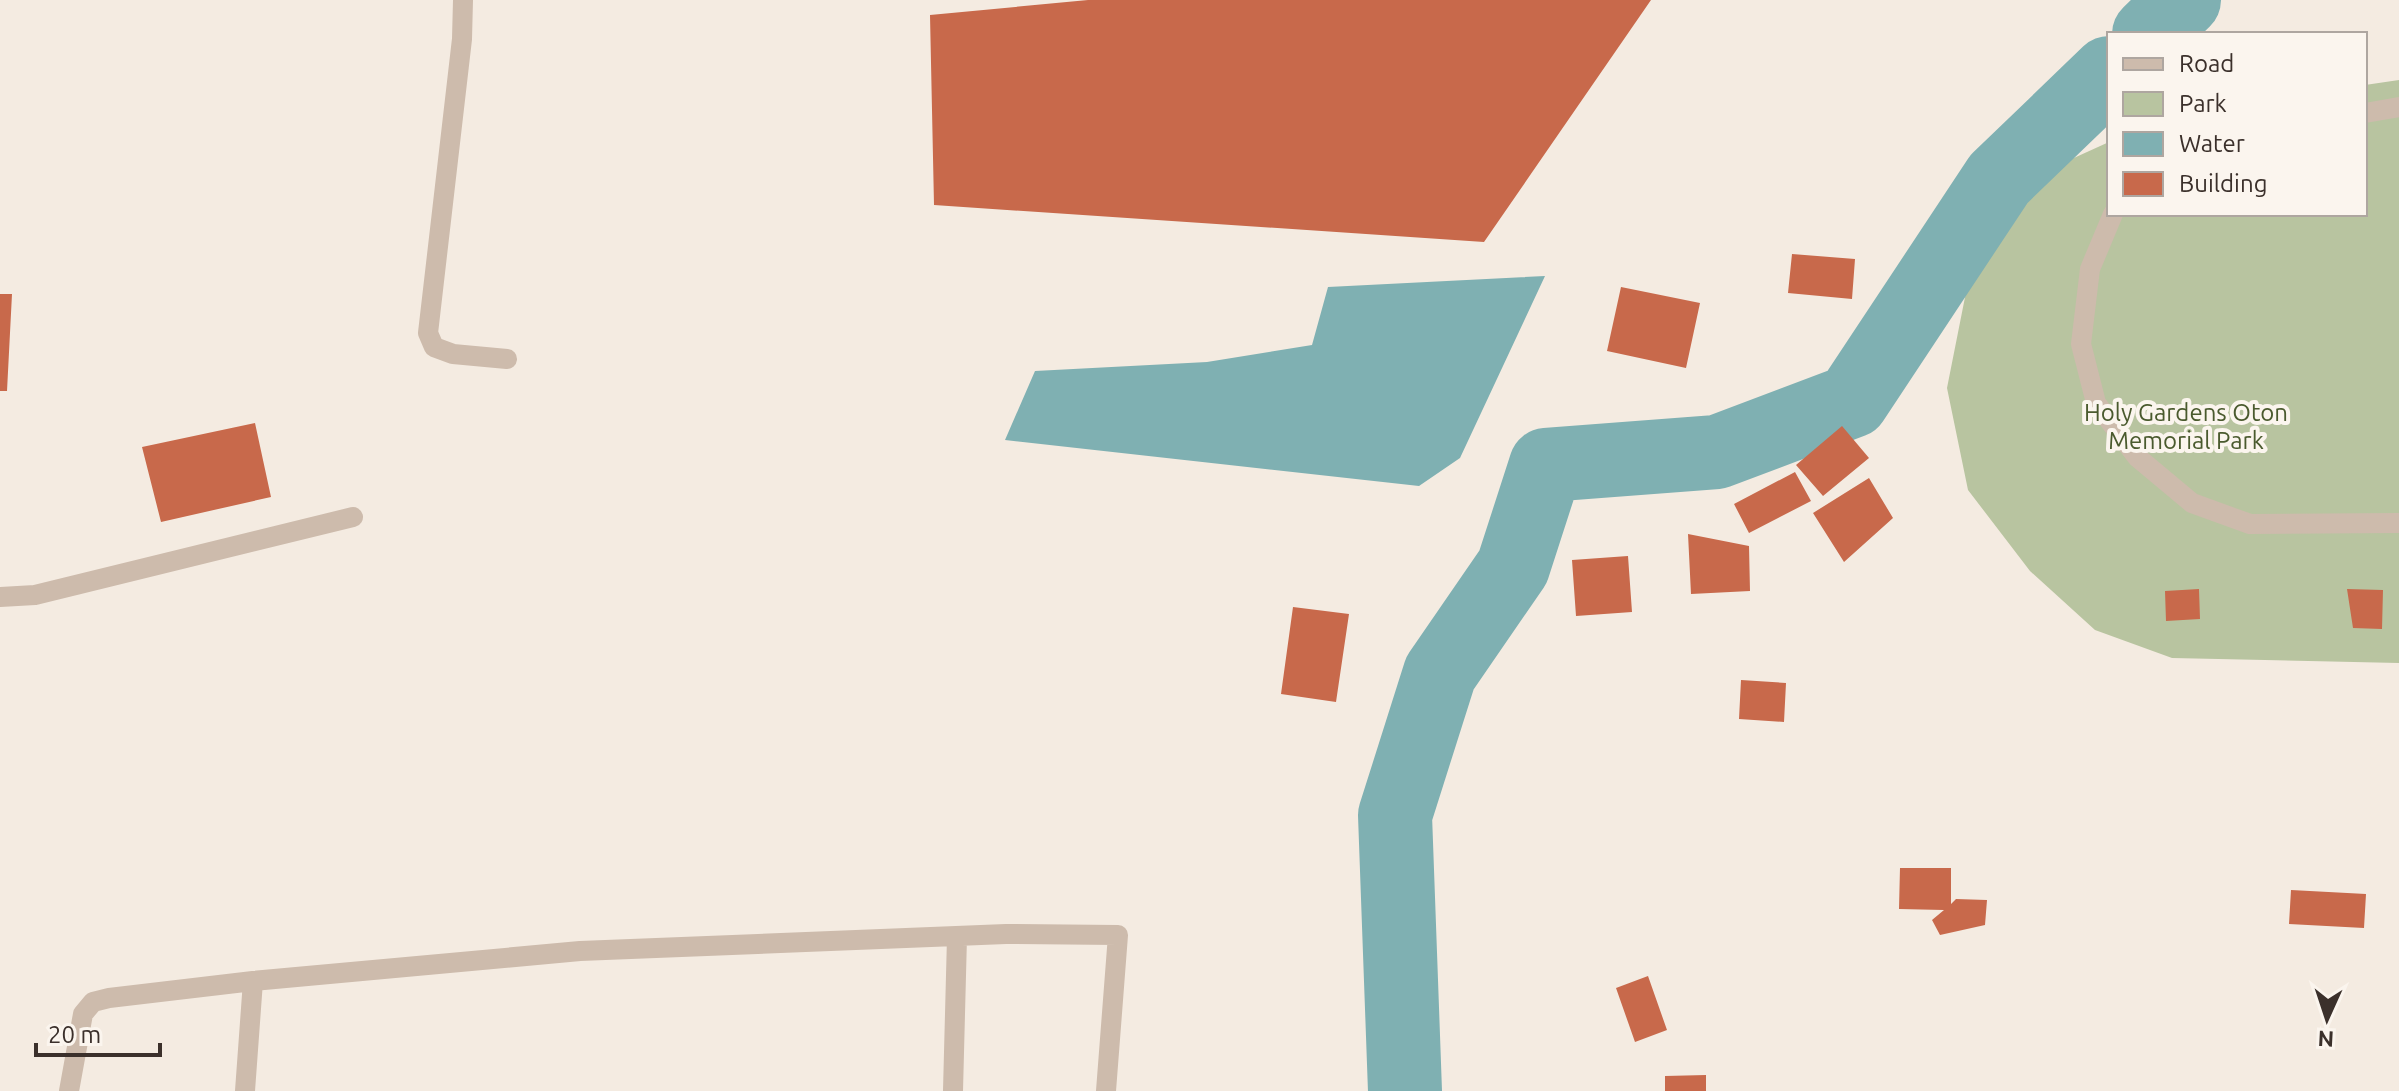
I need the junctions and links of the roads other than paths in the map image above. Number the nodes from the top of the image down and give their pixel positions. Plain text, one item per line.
1 (463, 0) edge
2 (2399, 107) edge
3 (2367, 113) edge
4 (2112, 216) edge
5 (507, 359) dead end
6 (353, 517) dead end
7 (2399, 523) edge
8 (0, 597) edge
9 (957, 937) junction
10 (253, 981) junction
11 (69, 1091) edge
12 (245, 1091) edge
13 (953, 1091) edge
14 (1106, 1091) edge

1 - 5 street
2 - 3 street
4 - 7 street
6 - 8 street
9 - 10 street
9 - 13 street
9 - 14 street
10 - 11 street
10 - 12 street

